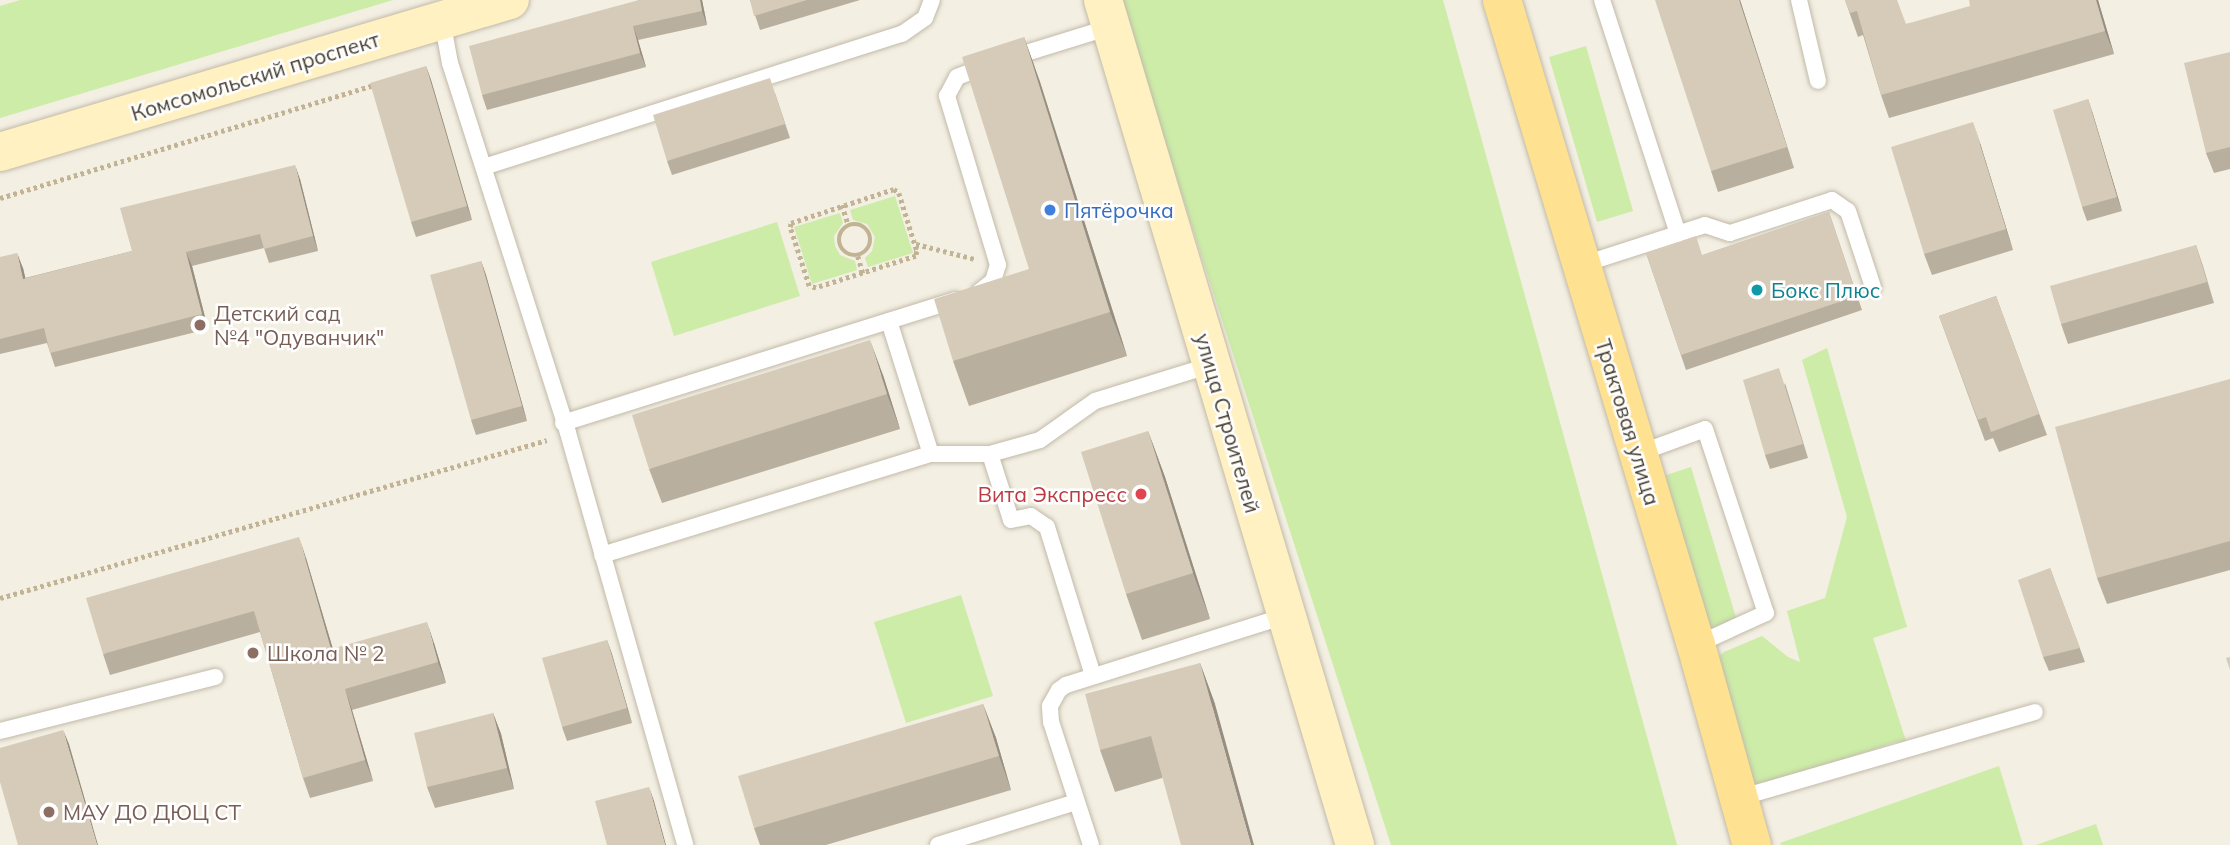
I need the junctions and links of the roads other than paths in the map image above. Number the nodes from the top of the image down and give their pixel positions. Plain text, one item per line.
1 (510, 0) edge
2 (932, 0) edge
3 (1502, 0) edge
4 (1602, 0) edge
5 (1798, 0) edge
6 (1107, 14) edge
7 (442, 20) junction
8 (1818, 81) dead end
9 (0, 152) edge
10 (484, 167) junction
11 (1678, 234) junction
12 (1581, 265) junction
13 (1873, 287) dead end
14 (889, 321) junction
15 (1211, 365) junction
16 (566, 428) junction
17 (931, 454) junction
18 (990, 454) junction
19 (1637, 454) junction
20 (603, 555) junction
21 (1285, 616) junction
22 (1696, 645) junction
23 (1093, 676) junction
24 (215, 677) dead end
25 (2035, 712) dead end
26 (0, 732) edge
27 (1737, 799) junction
28 (1076, 802) junction
29 (685, 845) edge
30 (938, 845) edge
31 (1091, 845) edge
32 (1355, 845) edge
33 (1752, 845) edge

1 - 7 main road, Комсомольский проспект
2 - 10 lane
3 - 12 main road, Трактовая улица
4 - 11 lane
5 - 8 lane
6 - 14 lane
6 - 15 main road, улица Строителей
7 - 9 main road, Комсомольский проспект
7 - 10 lane
10 - 16 lane
11 - 12 lane
11 - 13 lane
12 - 19 main road, Трактовая улица
14 - 16 lane
14 - 17 lane
15 - 18 lane
15 - 21 main road, улица Строителей
16 - 20 lane
17 - 18 lane
17 - 20 lane
18 - 23 lane
19 - 22 main road, Трактовая улица
19 - 22 lane
20 - 29 lane
21 - 23 lane
21 - 32 main road, улица Строителей
22 - 27 main road, Трактовая улица
23 - 28 lane
24 - 26 lane
25 - 27 lane
27 - 33 main road, Трактовая улица
28 - 30 lane
28 - 31 lane

